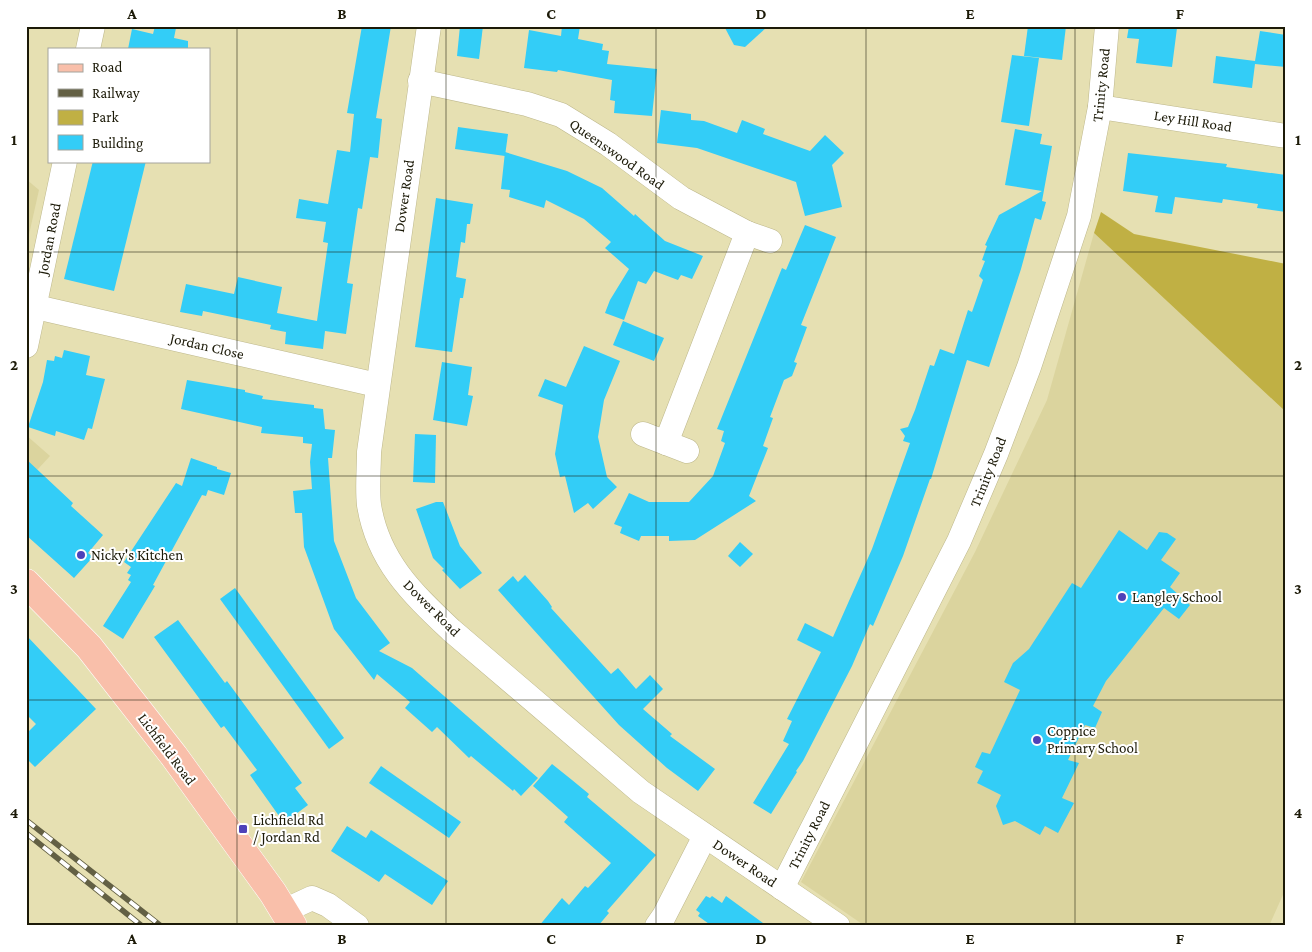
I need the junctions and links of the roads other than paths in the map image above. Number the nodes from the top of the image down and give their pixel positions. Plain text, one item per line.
1 (92, 26) edge
2 (429, 26) edge
3 (1107, 26) edge
4 (88, 48) edge
5 (420, 82) junction
6 (1100, 107) junction
7 (1286, 136) edge
8 (65, 162) edge
9 (747, 233) junction
10 (770, 241) dead end
11 (36, 307) junction
12 (26, 346) edge
13 (377, 385) junction
14 (643, 434) dead end
15 (26, 584) edge
16 (705, 836) junction
17 (782, 888) junction
18 (288, 918) edge
19 (357, 926) edge
20 (657, 926) edge
21 (838, 926) edge

1 - 4 street
2 - 5 street, Dower Road
3 - 6 street, Trinity Road
5 - 9 street, Queenswood Road
5 - 13 street, Dower Road
6 - 7 street, Ley Hill Road
6 - 17 street, Trinity Road
8 - 11 street, Jordan Road
9 - 10 street, Queenswood Road
9 - 14 street
11 - 12 street, Jordan Road
11 - 13 street, Jordan Close
13 - 16 street, Dower Road
15 - 18 main road, Lichfield Road
16 - 17 street, Dower Road
16 - 20 street
17 - 21 street, Dower Road
18 - 19 street

